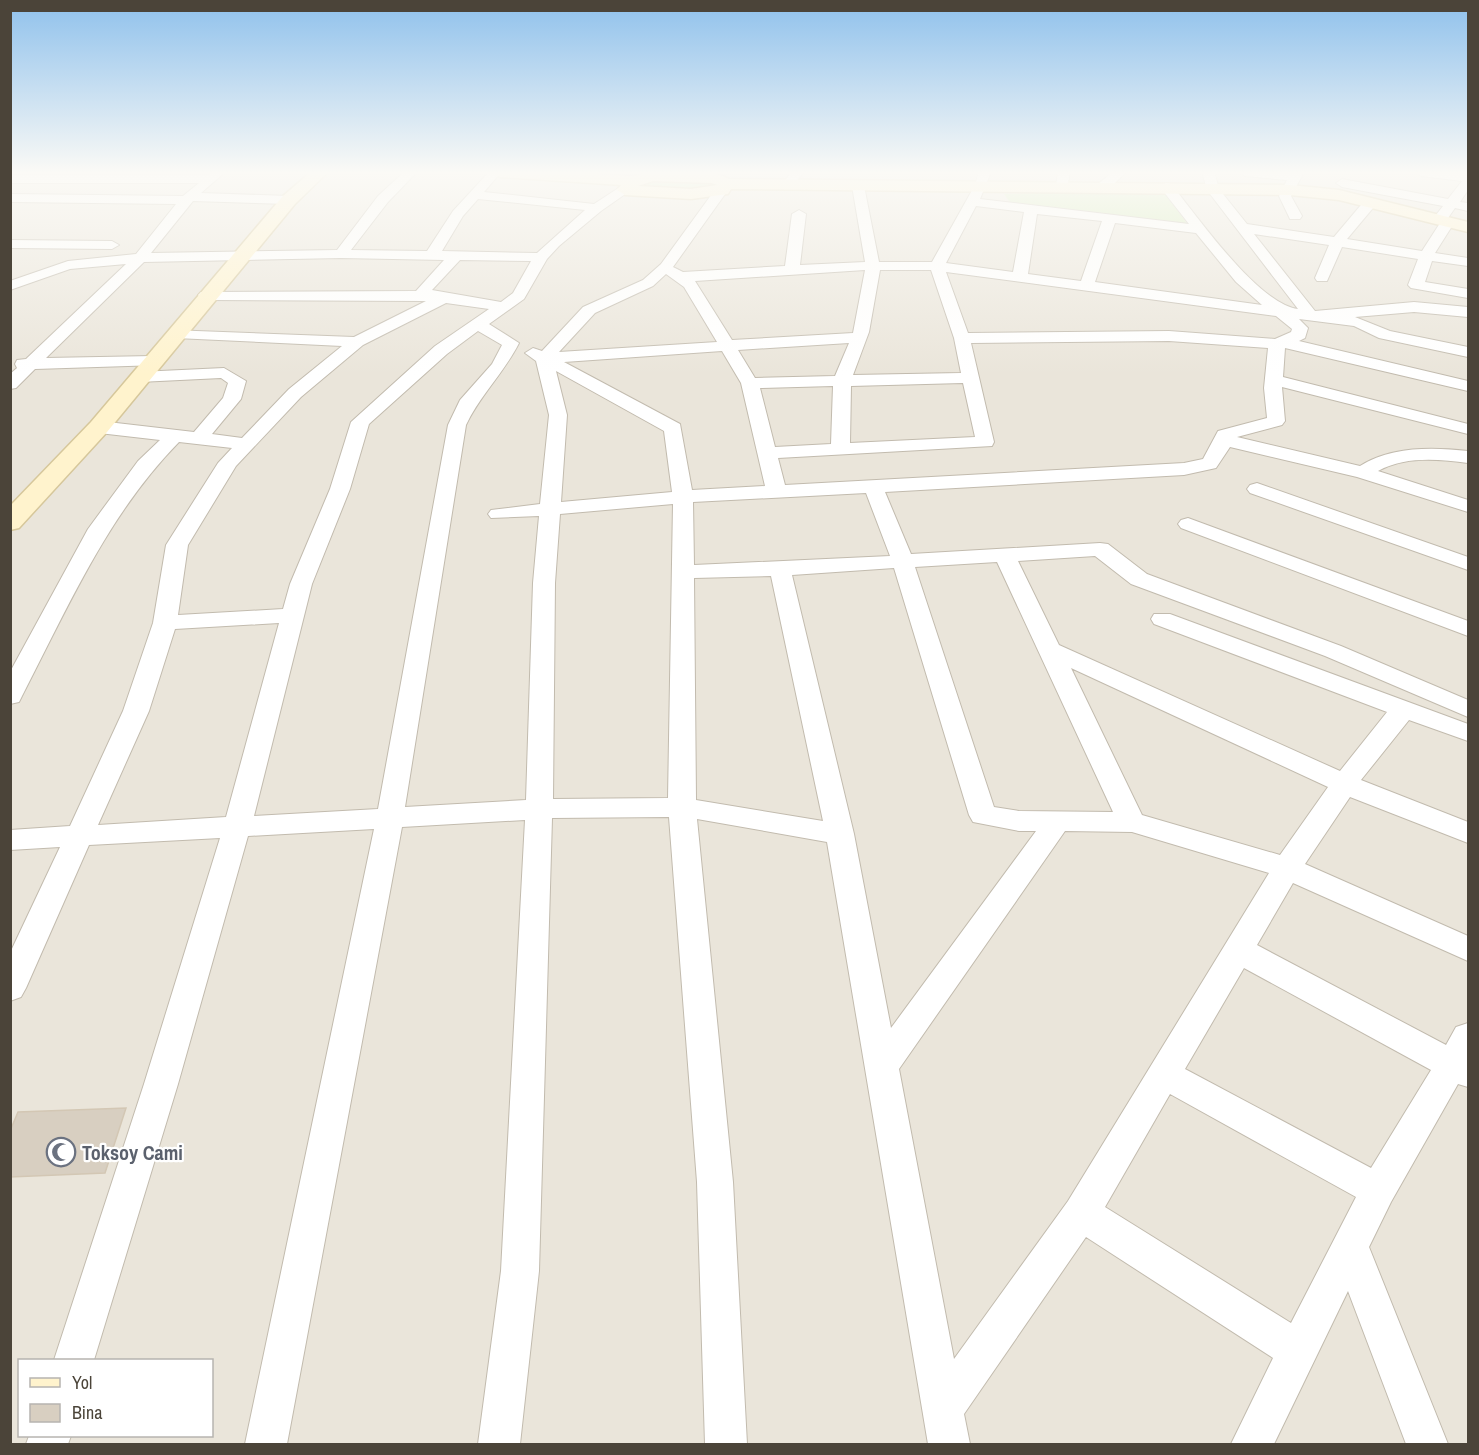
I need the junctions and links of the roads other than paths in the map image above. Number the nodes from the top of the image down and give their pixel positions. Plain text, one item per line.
1 (154, 240) edge
2 (255, 240) edge
3 (352, 240) edge
4 (442, 240) edge
5 (560, 240) edge
6 (683, 240) edge
7 (796, 240) edge
8 (868, 240) edge
9 (951, 240) edge
10 (1026, 240) edge
11 (1103, 240) edge
12 (1209, 240) edge
13 (1254, 240) edge
14 (1330, 240) edge
15 (1434, 240) edge
16 (1338, 241) junction
17 (10, 244) edge
18 (144, 252) junction
19 (341, 254) junction
20 (432, 255) junction
21 (456, 256) junction
22 (1426, 256) junction
23 (240, 257) junction
24 (541, 257) junction
25 (1468, 262) edge
26 (873, 266) junction
27 (937, 266) junction
28 (666, 267) junction
29 (792, 270) junction
30 (680, 277) junction
31 (1020, 277) junction
32 (1322, 278) dead end
33 (10, 286) edge
34 (1086, 286) junction
35 (1468, 293) edge
36 (206, 295) junction
37 (438, 297) junction
38 (505, 307) junction
39 (1279, 312) junction
40 (1468, 312) edge
41 (1311, 316) junction
42 (477, 324) junction
43 (176, 333) junction
44 (860, 337) junction
45 (962, 338) junction
46 (357, 342) junction
47 (512, 343) junction
48 (1279, 343) junction
49 (727, 344) junction
50 (1468, 352) edge
51 (544, 358) junction
52 (153, 361) junction
53 (10, 364) edge
54 (32, 364) junction
55 (139, 378) junction
56 (971, 378) junction
57 (1274, 380) junction
58 (842, 381) junction
59 (750, 383) junction
60 (10, 384) edge
61 (1468, 386) edge
62 (99, 427) junction
63 (1468, 429) edge
64 (174, 436) junction
65 (198, 439) junction
66 (1221, 439) junction
67 (246, 444) junction
68 (840, 449) junction
69 (767, 453) junction
70 (1468, 457) edge
71 (1363, 473) junction
72 (873, 486) junction
73 (1257, 489) dead end
74 (776, 492) junction
75 (683, 497) junction
76 (1468, 506) edge
77 (550, 509) junction
78 (498, 514) dead end
79 (10, 522) edge
80 (1188, 524) dead end
81 (1005, 556) junction
82 (903, 562) junction
83 (1468, 564) edge
84 (780, 569) junction
85 (682, 572) junction
86 (293, 615) junction
87 (1162, 620) dead end
88 (165, 623) junction
89 (1468, 629) edge
90 (1049, 649) junction
91 (10, 696) edge
92 (1468, 709) edge
93 (1407, 711) junction
94 (1468, 733) edge
95 (1344, 784) junction
96 (682, 807) junction
97 (539, 809) junction
98 (390, 817) junction
99 (1058, 821) junction
100 (1132, 822) junction
101 (237, 827) junction
102 (1468, 832) edge
103 (840, 834) junction
104 (82, 836) junction
105 (10, 840) edge
106 (1287, 868) junction
107 (1468, 949) edge
108 (1238, 950) junction
109 (10, 988) edge
110 (882, 1066) junction
111 (1465, 1066) edge
112 (1164, 1074) junction
113 (1378, 1190) junction
114 (1081, 1213) junction
115 (1350, 1247) junction
116 (1298, 1350) junction
117 (74, 1359) edge
118 (943, 1409) junction
119 (266, 1444) edge
120 (499, 1444) edge
121 (726, 1444) edge
122 (949, 1444) edge
123 (1252, 1444) edge
124 (1427, 1444) edge

1 - 18 street
2 - 23 street
3 - 19 street
4 - 20 street
5 - 24 street
6 - 28 street
7 - 29 street
8 - 26 street
9 - 27 street
10 - 31 street
11 - 34 street
12 - 39 street
13 - 41 street
14 - 16 street
15 - 22 street
16 - 22 street
16 - 32 street
17 - 18 street
18 - 23 street
18 - 33 street
18 - 54 street
19 - 20 street
19 - 23 street
20 - 21 street
21 - 24 street
21 - 37 street
22 - 25 street
22 - 35 street
23 - 36 street
24 - 38 street
26 - 27 street
26 - 29 street
26 - 44 street
27 - 31 street
27 - 45 street
28 - 30 street
28 - 51 street
29 - 30 street
30 - 49 street
31 - 34 street
34 - 39 street
36 - 37 street
36 - 43 street
37 - 38 street
37 - 46 street
38 - 42 street
39 - 41 street
39 - 48 street
40 - 41 street
41 - 50 street
42 - 47 street
42 - 86 street
43 - 46 street
43 - 52 street
44 - 49 street
44 - 58 street
45 - 48 street
45 - 56 street
46 - 67 street
47 - 51 street
47 - 98 street
48 - 57 street
48 - 61 street
49 - 51 street
49 - 59 street
51 - 75 street
51 - 77 street
52 - 54 street
52 - 55 street
53 - 54 street
54 - 60 street
55 - 62 street
55 - 65 street
56 - 58 street
56 - 68 street
57 - 63 street
57 - 66 street
58 - 59 street
58 - 68 street
59 - 69 street
62 - 64 street
62 - 79 street
64 - 65 street
64 - 91 street
65 - 67 street
66 - 71 street
66 - 72 street
67 - 88 street
68 - 69 street
69 - 74 street
70 - 71 street
71 - 76 street
72 - 74 street
72 - 82 street
73 - 83 street
74 - 75 street
75 - 77 street
75 - 85 street
77 - 78 street
77 - 97 street
80 - 89 street
81 - 82 street
81 - 90 street
81 - 92 street
82 - 84 street
82 - 99 street
84 - 85 street
84 - 103 street
85 - 96 street
86 - 88 street
86 - 101 street
87 - 93 street
88 - 104 street
90 - 95 street
90 - 100 street
93 - 94 street
93 - 95 street
95 - 102 street
95 - 106 street
96 - 97 street
96 - 103 street
96 - 121 street
97 - 98 street
97 - 120 street
98 - 101 street
98 - 119 street
99 - 100 street
99 - 110 street
100 - 106 street
101 - 104 street
101 - 117 street
103 - 110 street
104 - 105 street
104 - 109 street
106 - 107 street
106 - 108 street
108 - 111 street
108 - 112 street
110 - 118 street
111 - 113 street
112 - 113 street
112 - 114 street
113 - 115 street
114 - 116 street
114 - 118 street
115 - 116 street
115 - 124 street
116 - 123 street
118 - 122 street

